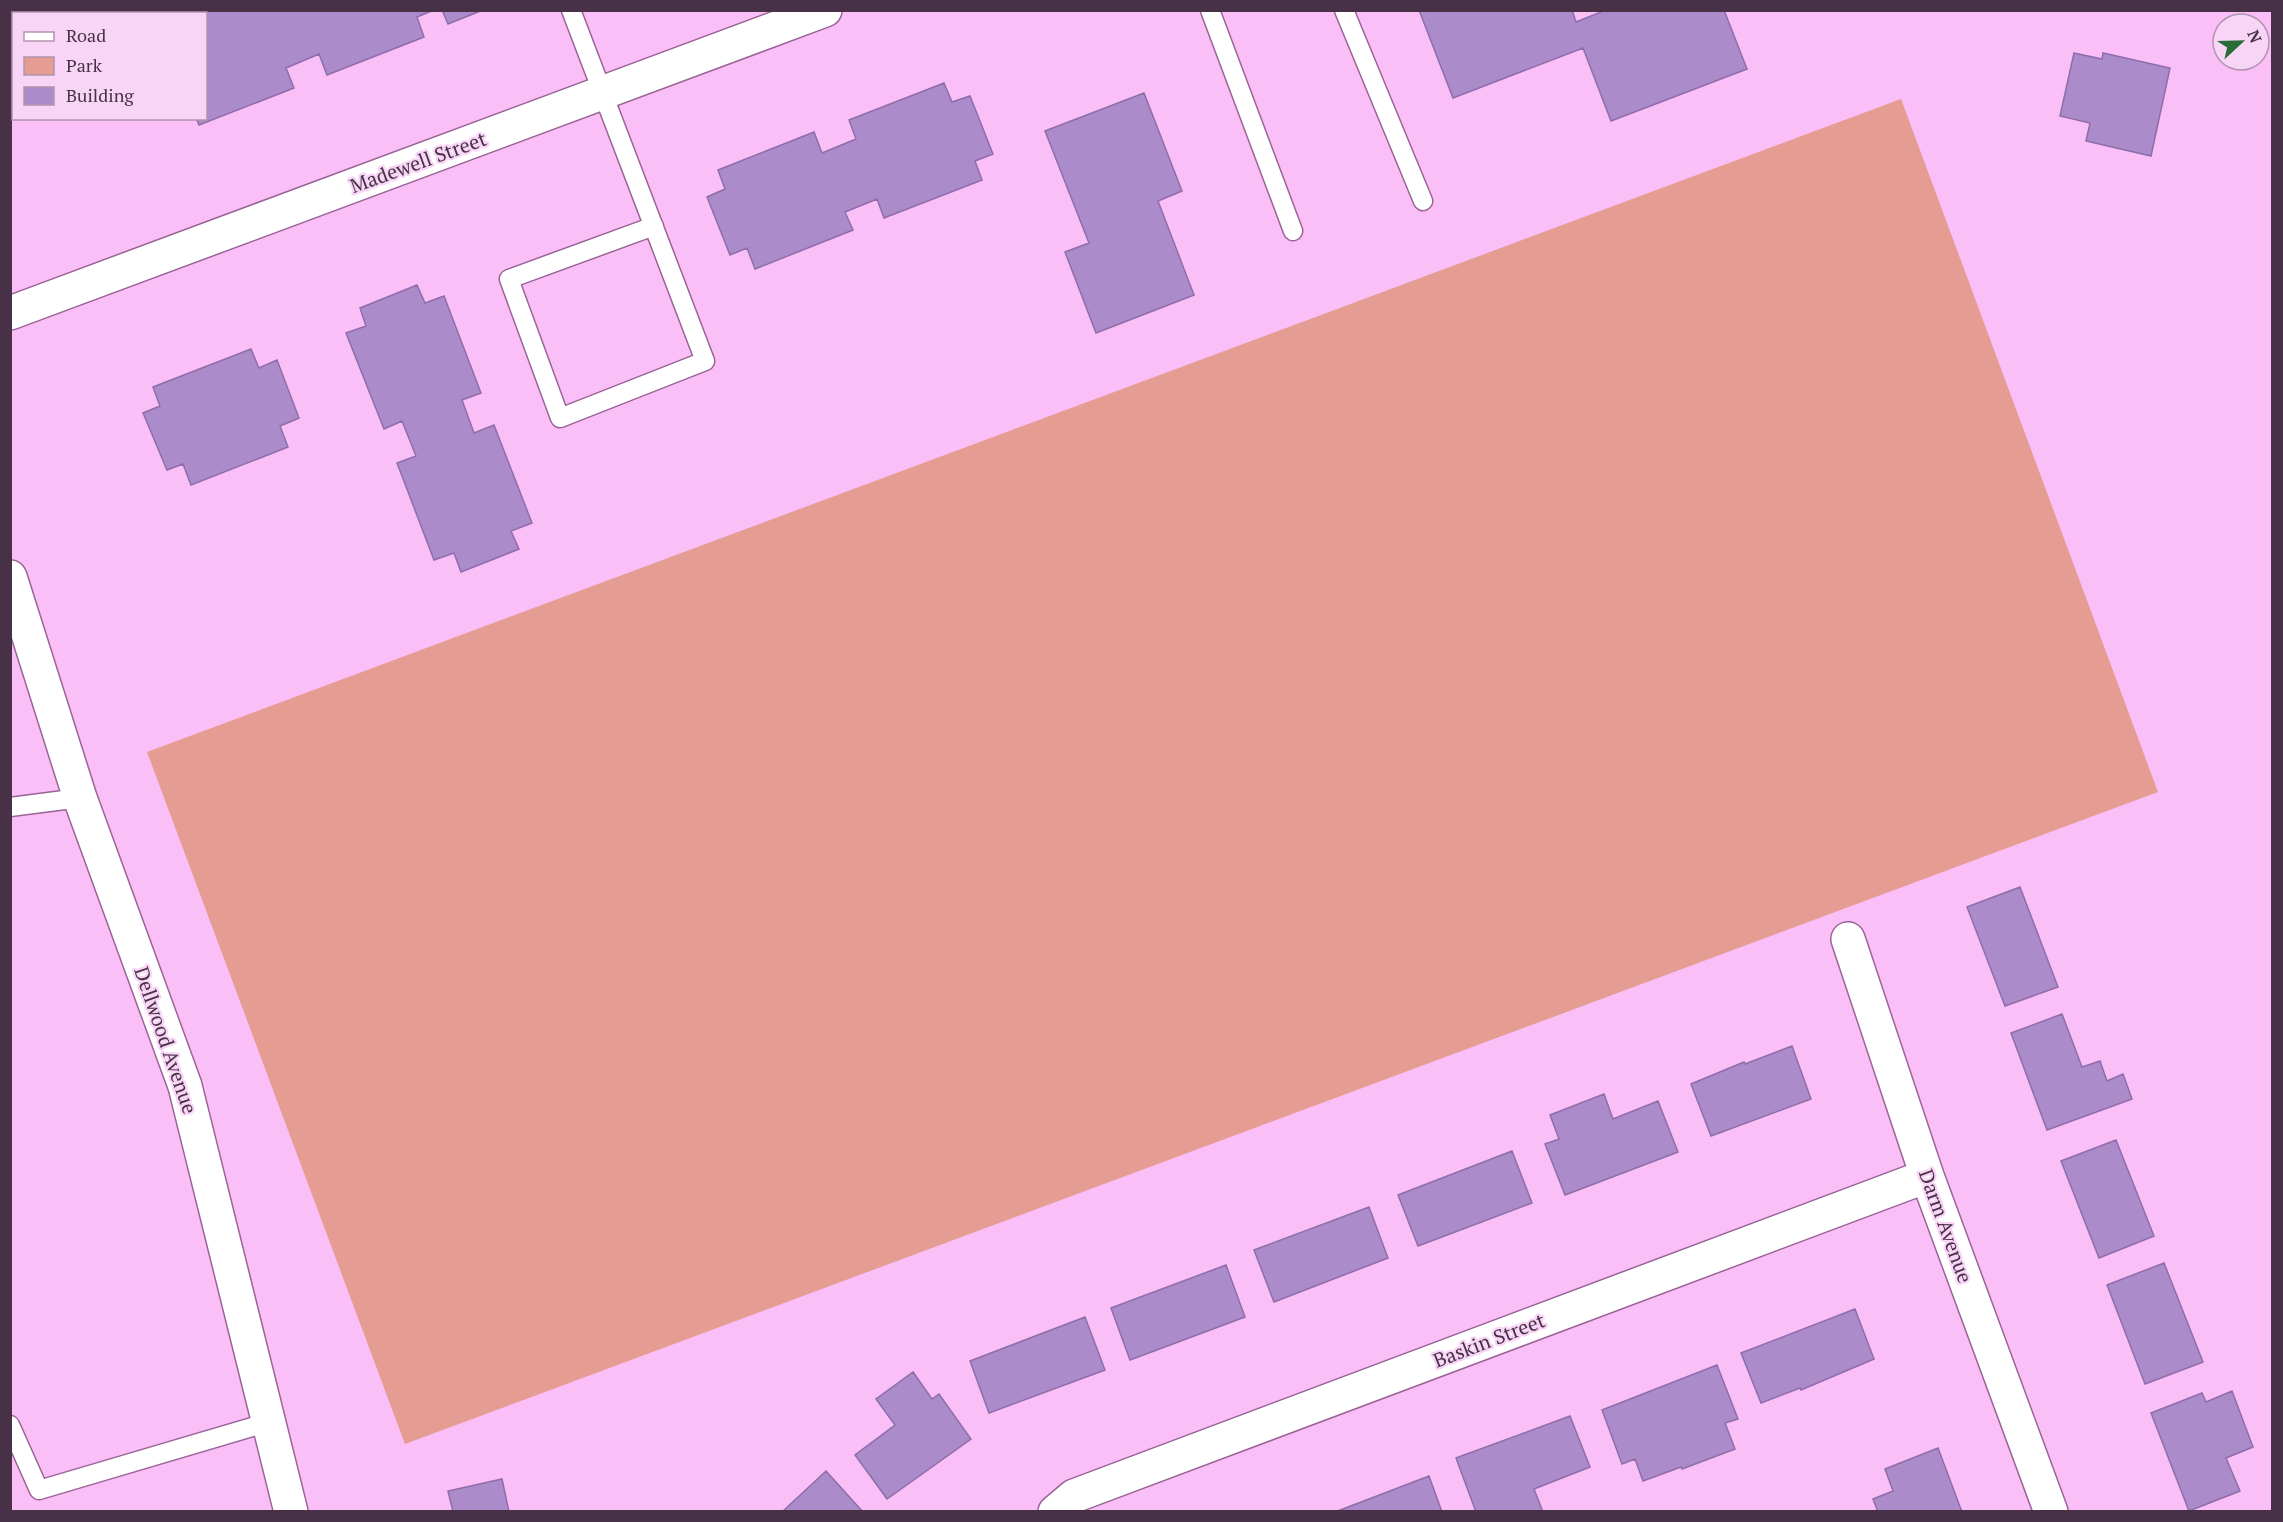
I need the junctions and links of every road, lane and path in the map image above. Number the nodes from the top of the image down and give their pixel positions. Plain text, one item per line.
1 (571, 10) edge
2 (825, 10) edge
3 (1210, 10) edge
4 (1344, 10) edge
5 (604, 93) junction
6 (1423, 201) dead end
7 (654, 226) junction
8 (1293, 231) dead end
9 (10, 313) edge
10 (10, 577) edge
11 (80, 798) junction
12 (10, 807) edge
13 (1848, 939) dead end
14 (1928, 1176) junction
15 (269, 1422) junction
16 (10, 1425) edge
17 (291, 1512) edge
18 (1055, 1512) edge
19 (2051, 1512) edge

1 - 5 lane
2 - 5 street, Madewell Street
3 - 8 lane
4 - 6 lane
5 - 7 lane
5 - 9 street, Madewell Street
7 - 7 lane
10 - 11 street, Dellwood Avenue
11 - 12 lane
11 - 15 street, Dellwood Avenue
13 - 14 street, Darm Avenue
14 - 18 street, Baskin Street
14 - 19 street, Darm Avenue
15 - 16 lane
15 - 17 street, Dellwood Avenue

